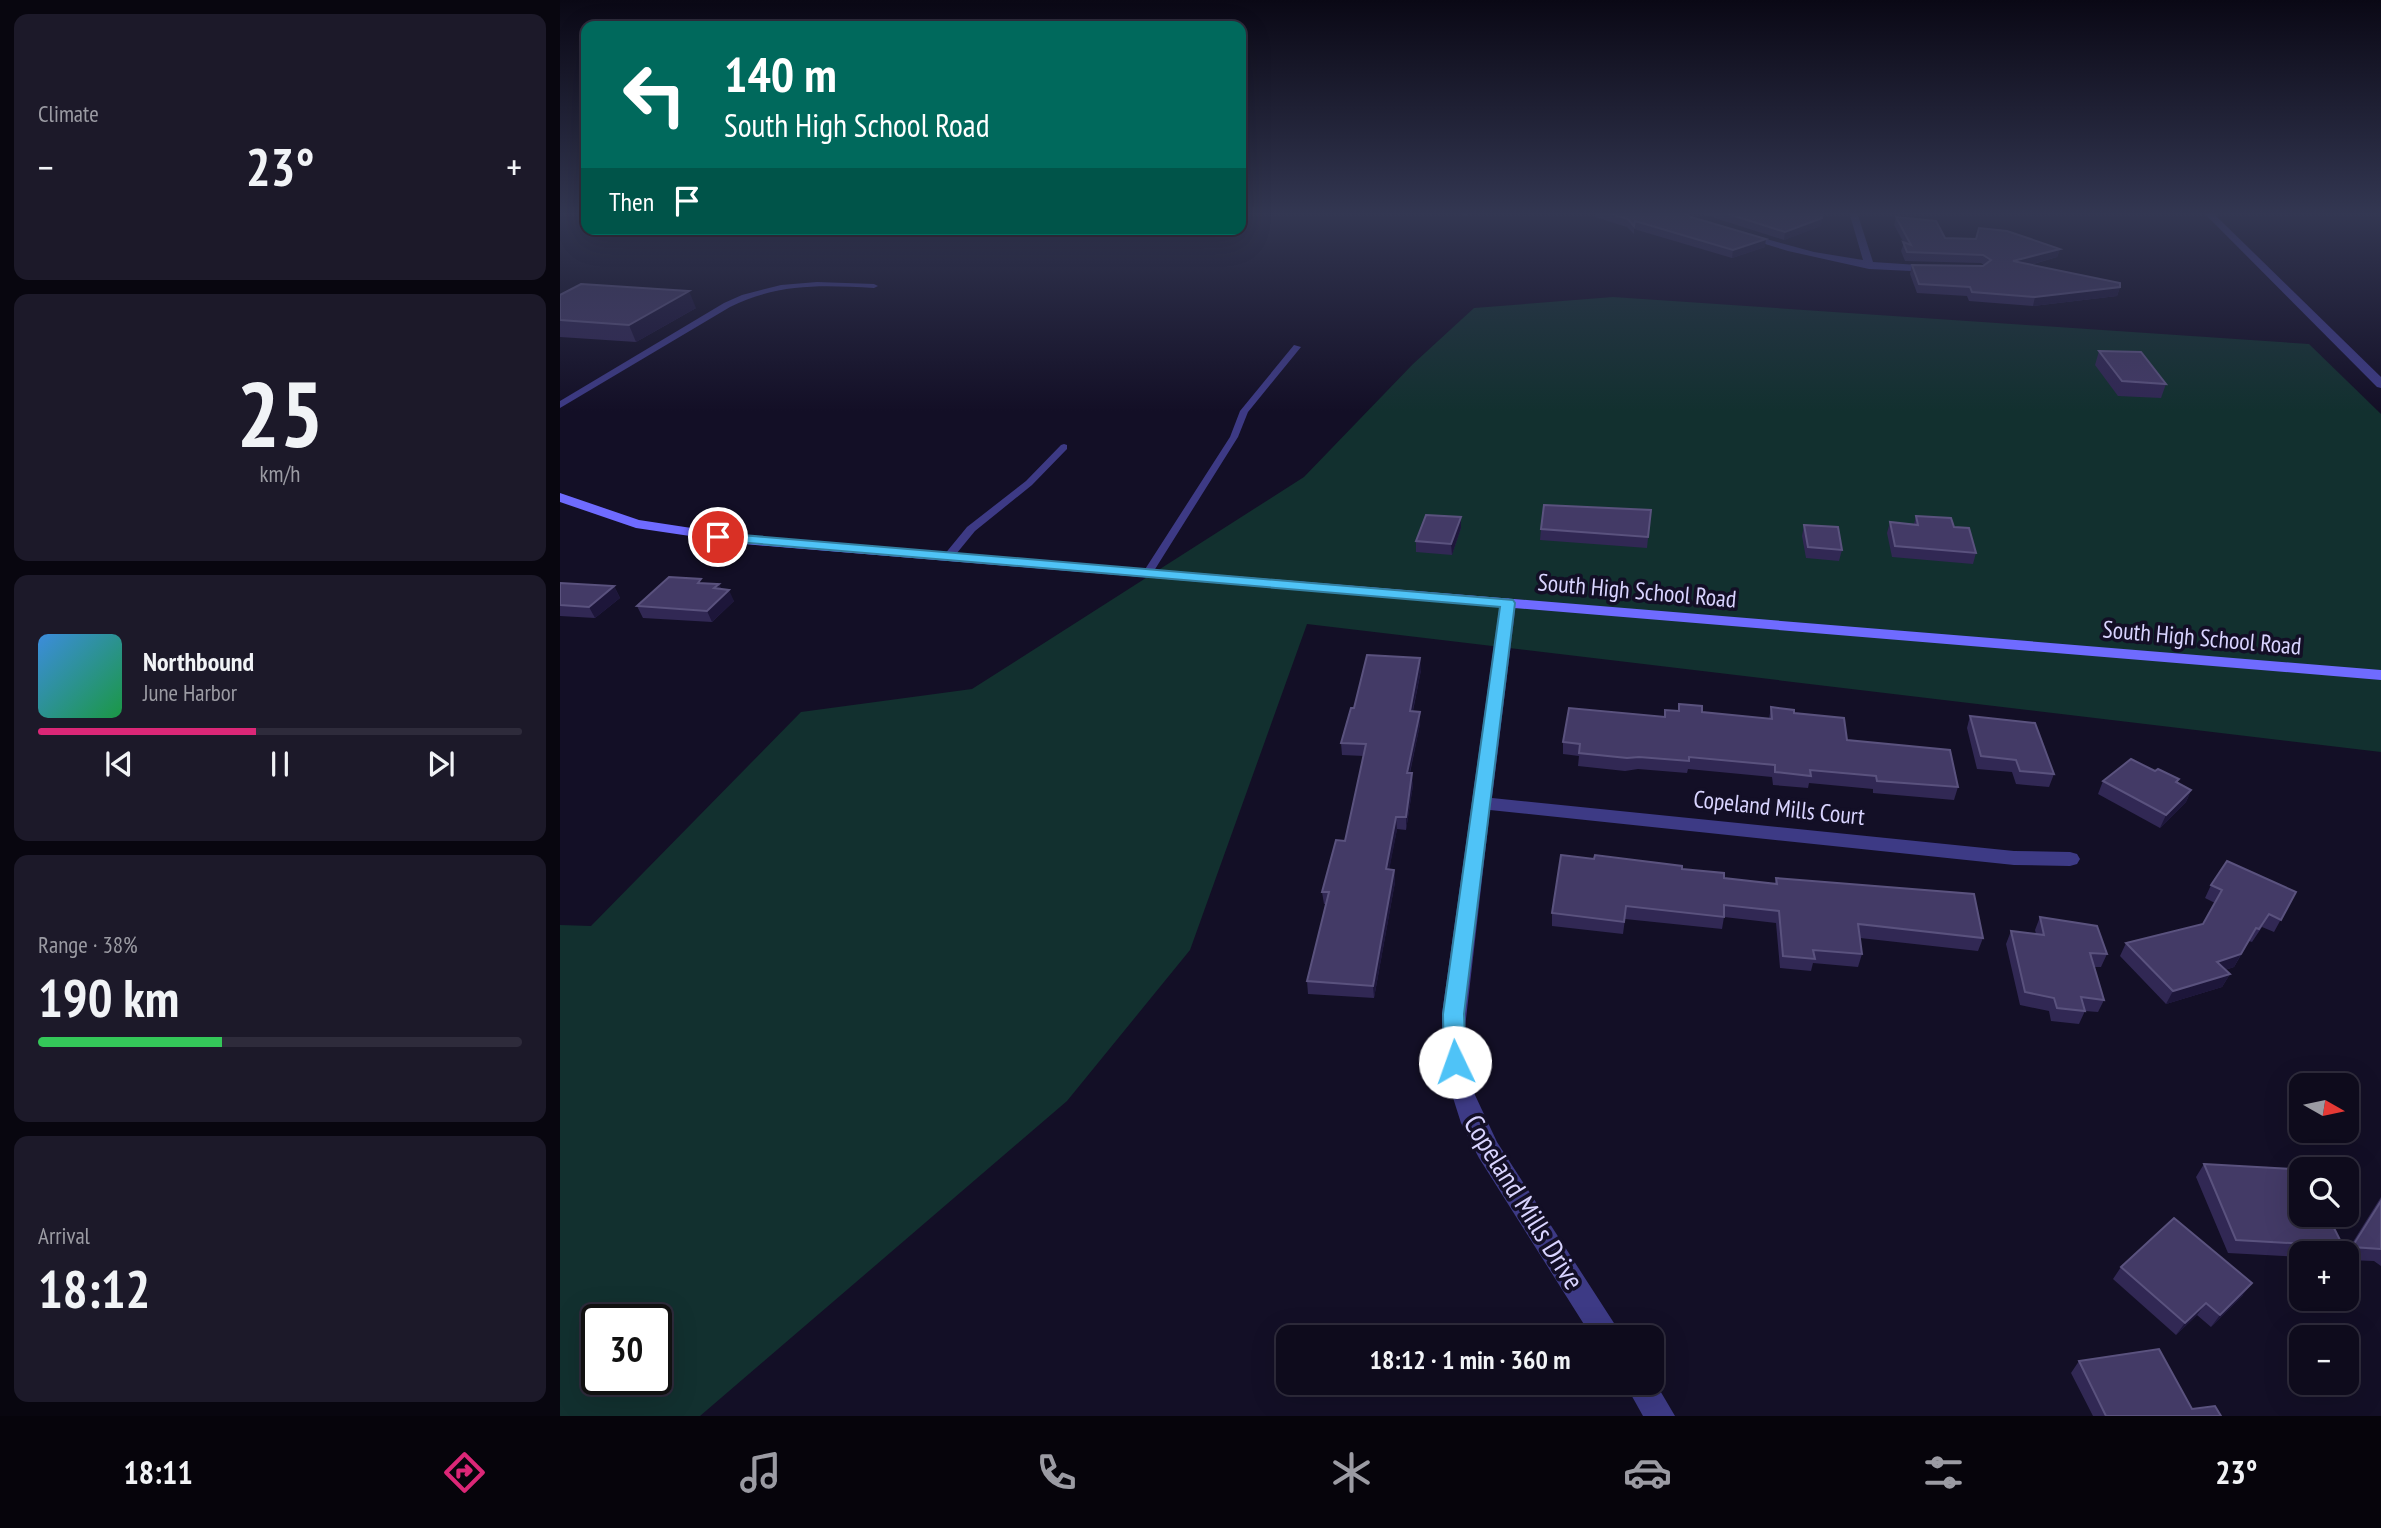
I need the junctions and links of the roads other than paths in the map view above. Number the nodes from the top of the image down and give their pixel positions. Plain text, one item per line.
1 (2274, 278) edge
2 (874, 286) dead end
3 (1297, 347) dead end
4 (2381, 384) edge
5 (560, 405) edge
6 (1064, 447) dead end
7 (560, 497) edge
8 (948, 557) junction
9 (1147, 574) junction
10 (1508, 603) junction
11 (2381, 675) edge
12 (1482, 803) junction
13 (2070, 859) dead end
14 (1600, 1325) edge
15 (1646, 1395) edge
16 (1660, 1416) edge

1 - 4 street
2 - 5 lane
3 - 9 lane
6 - 8 lane
7 - 8 main road, South High School Road
8 - 9 main road, South High School Road
9 - 10 main road, South High School Road
10 - 11 main road, South High School Road
10 - 12 street, Copeland Mills Drive
12 - 13 street, Copeland Mills Court
12 - 14 street, Copeland Mills Drive
15 - 16 street

